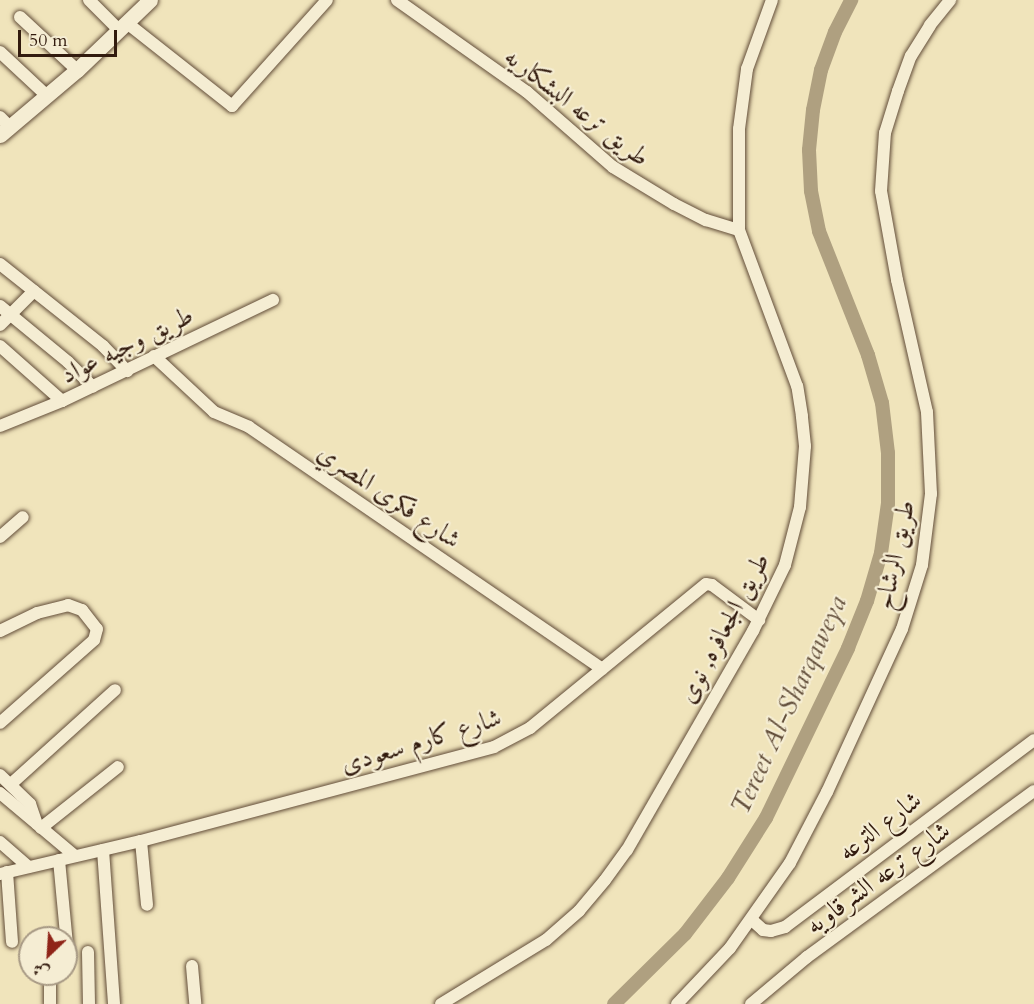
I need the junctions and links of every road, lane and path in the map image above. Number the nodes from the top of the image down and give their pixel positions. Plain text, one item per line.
1 (89, 0) edge
2 (150, 0) edge
3 (327, 0) edge
4 (397, 0) edge
5 (772, 0) edge
6 (950, 0) edge
7 (20, 16) dead end
8 (123, 27) junction
9 (0, 52) edge
10 (77, 70) junction
11 (47, 96) junction
12 (3, 126) edge
13 (739, 230) junction
14 (0, 264) edge
15 (34, 291) junction
16 (273, 300) dead end
17 (0, 306) edge
18 (10, 315) junction
19 (0, 326) edge
20 (0, 346) edge
21 (154, 356) junction
22 (127, 371) junction
23 (93, 387) junction
24 (62, 401) junction
25 (1, 425) edge
26 (23, 517) dead end
27 (0, 537) edge
28 (759, 620) junction
29 (0, 631) edge
30 (602, 669) junction
31 (115, 690) dead end
32 (0, 723) edge
33 (1034, 740) edge
34 (118, 767) dead end
35 (0, 775) edge
36 (10, 784) junction
37 (1034, 791) edge
38 (0, 793) edge
39 (39, 826) junction
40 (141, 841) junction
41 (0, 842) edge
42 (103, 850) junction
43 (75, 856) junction
44 (59, 860) junction
45 (30, 867) junction
46 (4, 873) edge
47 (147, 905) dead end
48 (752, 920) junction
49 (65, 926) edge
50 (12, 942) dead end
51 (88, 952) dead end
52 (192, 966) dead end
53 (50, 986) edge
54 (50, 1004) edge
55 (88, 1004) edge
56 (114, 1004) edge
57 (195, 1004) edge
58 (441, 1004) edge
59 (677, 1004) edge
60 (751, 1004) edge

1 - 8 street
2 - 8 street
3 - 8 street
4 - 13 street, طريق ترعه البشكاريه
5 - 13 street, طريق الجعافره, نوى
6 - 48 street, طريق الرشاح
7 - 10 street
8 - 10 street
9 - 11 street
10 - 11 street
11 - 12 street
13 - 28 street, طريق الجعافره, نوى
14 - 15 street
15 - 18 street
15 - 22 street
16 - 21 street, طريق وجيه عواد
17 - 18 street
18 - 19 street
18 - 23 street
20 - 24 street
21 - 22 street, طريق وجيه عواد
21 - 30 street, شارع فكرى المصري
22 - 23 street, طريق وجيه عواد
23 - 24 street, طريق وجيه عواد
24 - 25 street, طريق وجيه عواد
26 - 27 street
28 - 30 street, شارع كارم سعودى
28 - 58 street, طريق الجعافره, نوى
29 - 32 street
30 - 40 street, شارع كارم سعودى
31 - 36 street
33 - 48 street, شارع الترعه
34 - 39 street
35 - 36 street
36 - 39 street
37 - 60 street, شارع ترعه الشرقاويه
38 - 39 street
39 - 43 street
40 - 42 street, شارع كارم سعودى
40 - 47 street
41 - 45 street
42 - 43 street, شارع كارم سعودى
42 - 56 street
43 - 44 street, شارع كارم سعودى
44 - 45 street, شارع كارم سعودى
44 - 49 street
45 - 46 street, شارع كارم سعودى
46 - 50 street
48 - 59 street, طريق الرشاح
51 - 55 street
52 - 57 street
53 - 54 street

